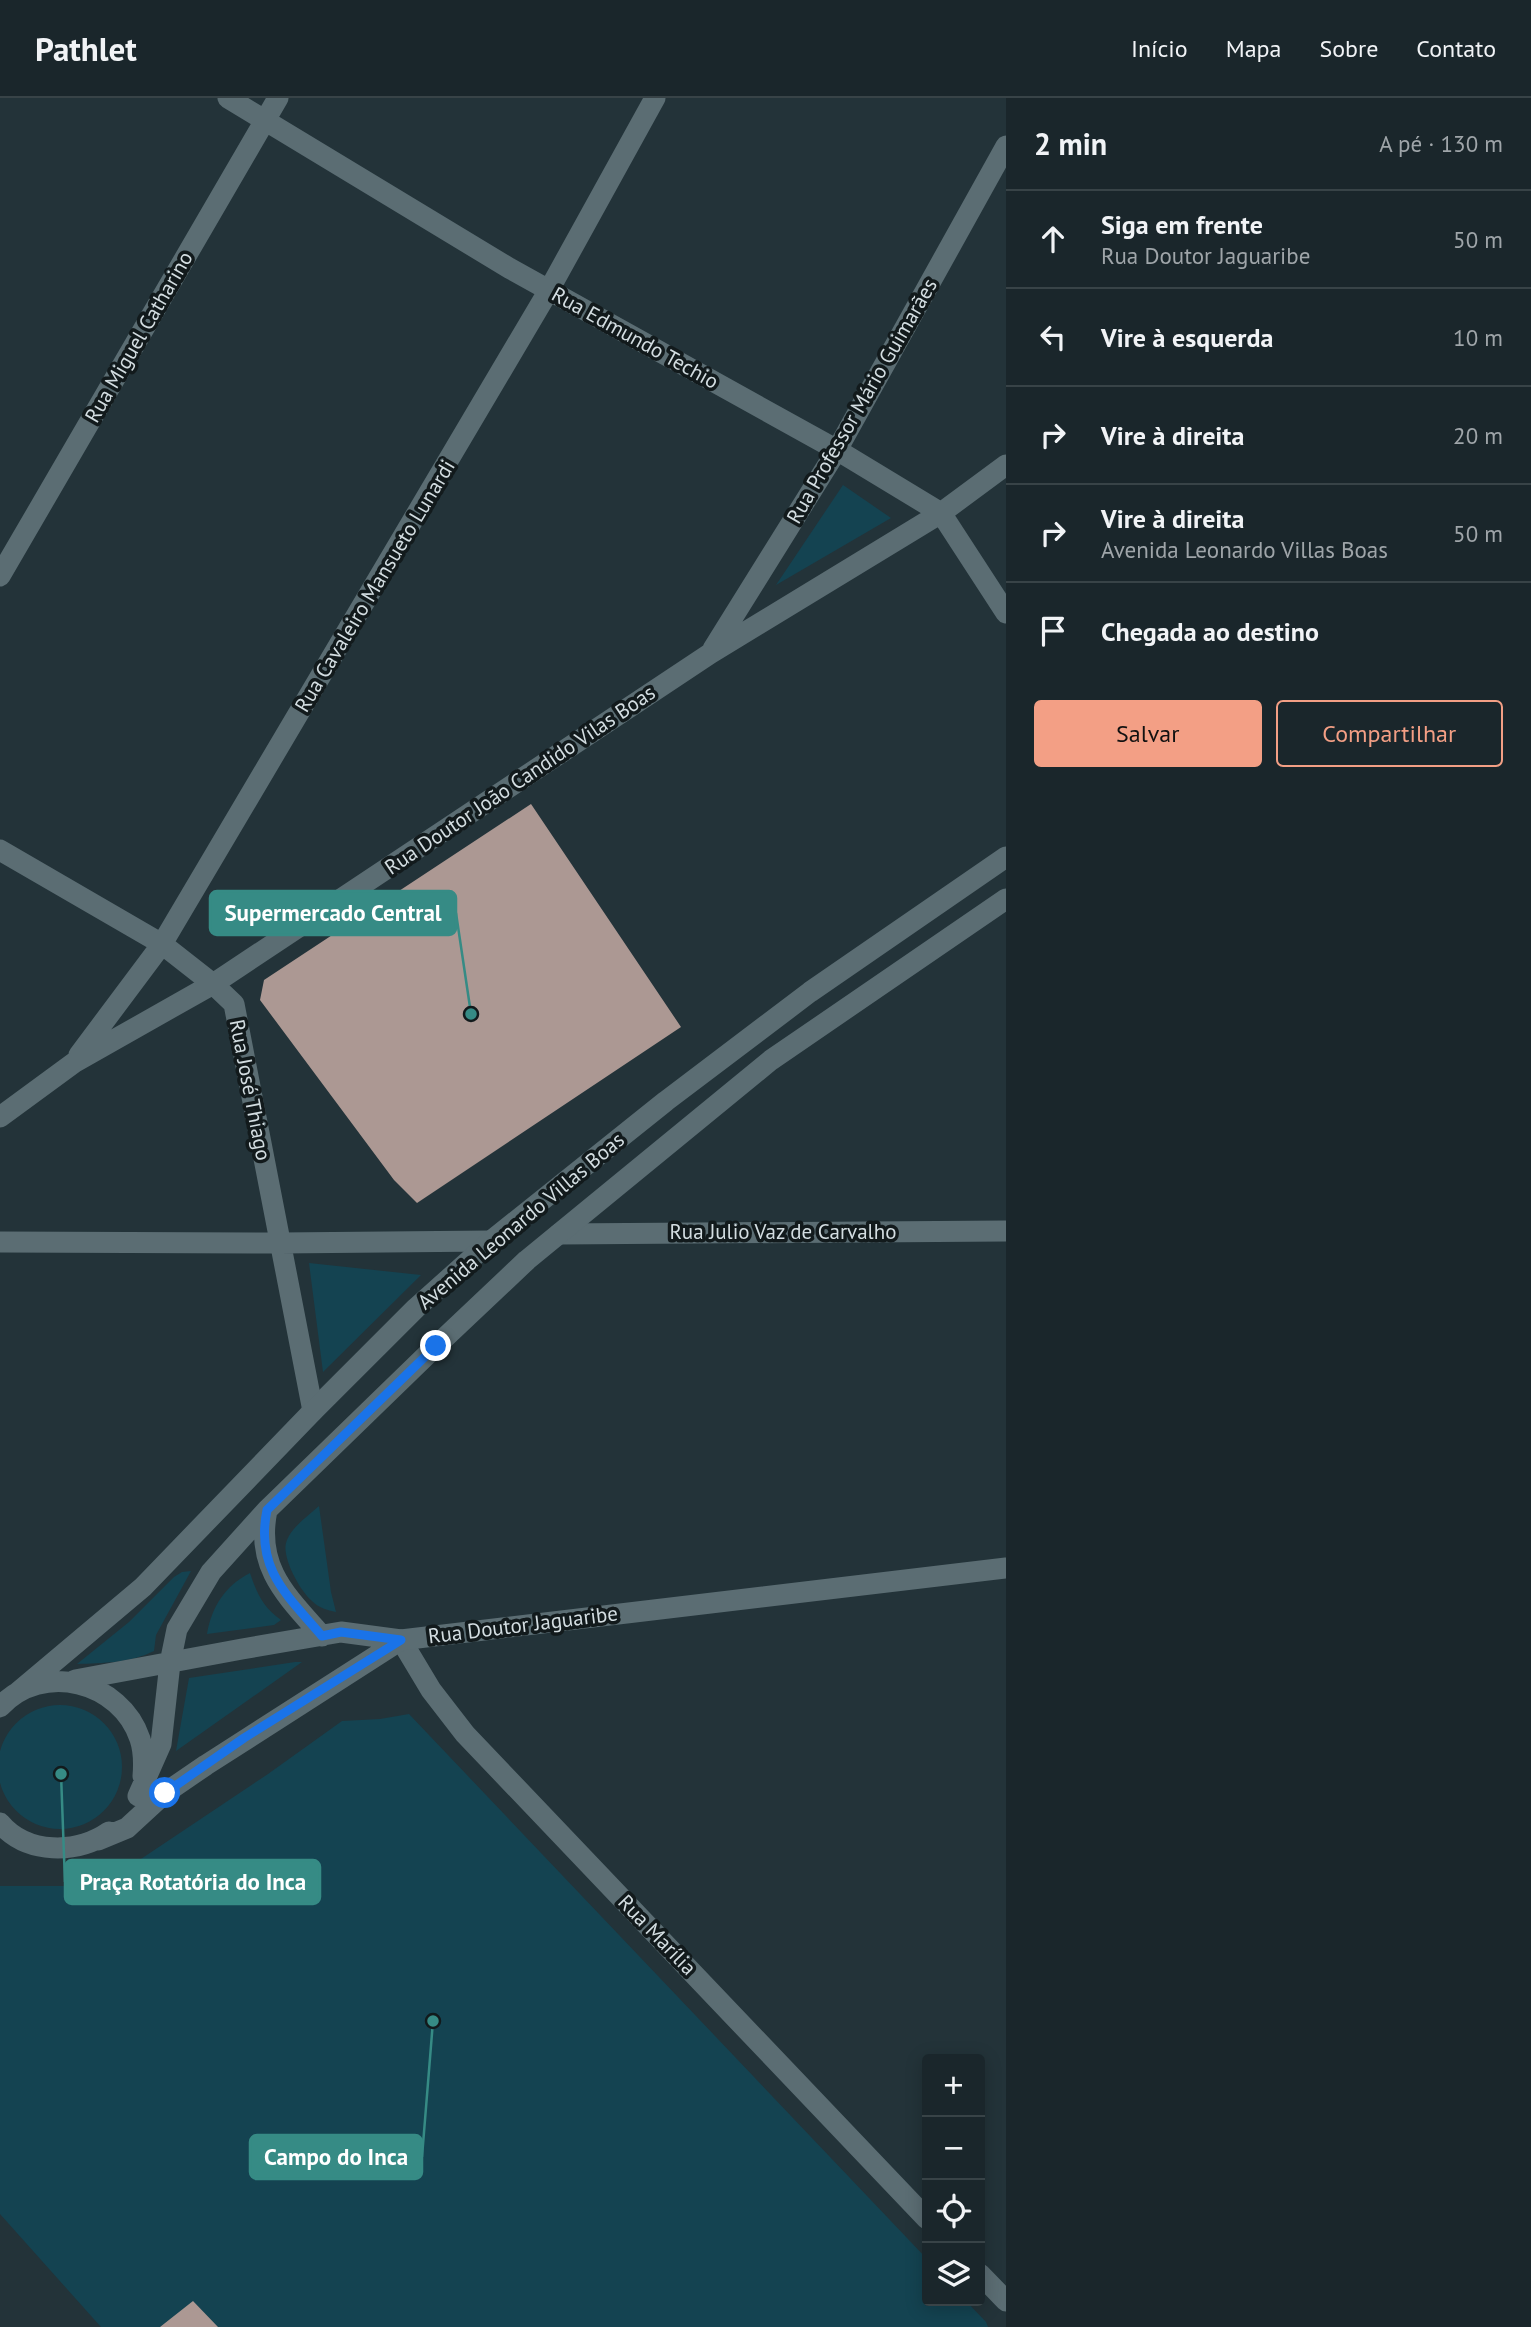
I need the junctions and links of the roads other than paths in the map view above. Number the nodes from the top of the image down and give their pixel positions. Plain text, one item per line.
1 (228, 98) edge
2 (278, 98) edge
3 (655, 98) edge
4 (265, 120) junction
5 (1006, 146) edge
6 (549, 290) junction
7 (837, 450) junction
8 (1006, 465) edge
9 (940, 513) junction
10 (0, 576) edge
11 (1006, 613) edge
12 (711, 653) junction
13 (0, 850) edge
14 (1006, 857) edge
15 (1006, 899) edge
16 (162, 944) junction
17 (213, 984) junction
18 (75, 1062) junction
19 (0, 1117) edge
20 (1006, 1231) edge
21 (559, 1234) junction
22 (491, 1241) junction
23 (0, 1242) edge
24 (280, 1243) junction
25 (313, 1411) junction
26 (267, 1510) junction
27 (1006, 1568) edge
28 (322, 1636) junction
29 (401, 1640) junction
30 (170, 1663) junction
31 (69, 1681) junction
32 (5, 1702) edge
33 (138, 1796) junction
34 (5, 1833) edge
35 (98, 1840) junction
36 (922, 2214) edge
37 (985, 2279) edge
38 (1006, 2301) edge

1 - 4 street, Rua Edmundo Techio
2 - 4 street, Rua Miguel Catharino
3 - 6 street, Rua Cavaleiro Mansueto Lunardi
4 - 6 street, Rua Edmundo Techio
4 - 10 street, Rua Miguel Catharino
5 - 7 street, Rua Professor Mário Guimarães
6 - 7 street, Rua Edmundo Techio
6 - 16 street, Rua Cavaleiro Mansueto Lunardi
7 - 9 street, Rua Edmundo Techio
7 - 12 street, Rua Professor Mário Guimarães
8 - 9 street, Rua Doutor João Candido Vilas Boas
9 - 11 street, Rua Edmundo Techio
9 - 12 street, Rua Doutor João Candido Vilas Boas
12 - 17 street, Rua Doutor João Candido Vilas Boas
13 - 16 street, Rua José Thiago
14 - 22 street, Avenida Leonardo Villas Boas
15 - 21 street, Avenida Leonardo Villas Boas
16 - 17 street, Rua José Thiago
16 - 18 street, Rua Cavaleiro Mansueto Lunardi
17 - 18 street, Rua Doutor João Candido Vilas Boas
17 - 24 street, Rua José Thiago
18 - 19 street, Rua Doutor João Candido Vilas Boas
20 - 21 street, Rua Julio Vaz de Carvalho
21 - 26 street, Avenida Leonardo Villas Boas
22 - 24 street
22 - 25 street, Avenida Leonardo Villas Boas
23 - 24 street
24 - 25 street, Rua José Thiago
25 - 32 street, Avenida Leonardo Villas Boas
26 - 28 street
26 - 30 street, Avenida Leonardo Villas Boas
27 - 29 street, Rua Doutor Jaguaribe
28 - 29 street
28 - 30 street
29 - 35 street, Rua Doutor Jaguaribe
29 - 36 street, Rua Marília
30 - 31 street
30 - 33 street, Avenida Leonardo Villas Boas
31 - 32 street
31 - 33 street
33 - 35 street
34 - 35 street
37 - 38 street

